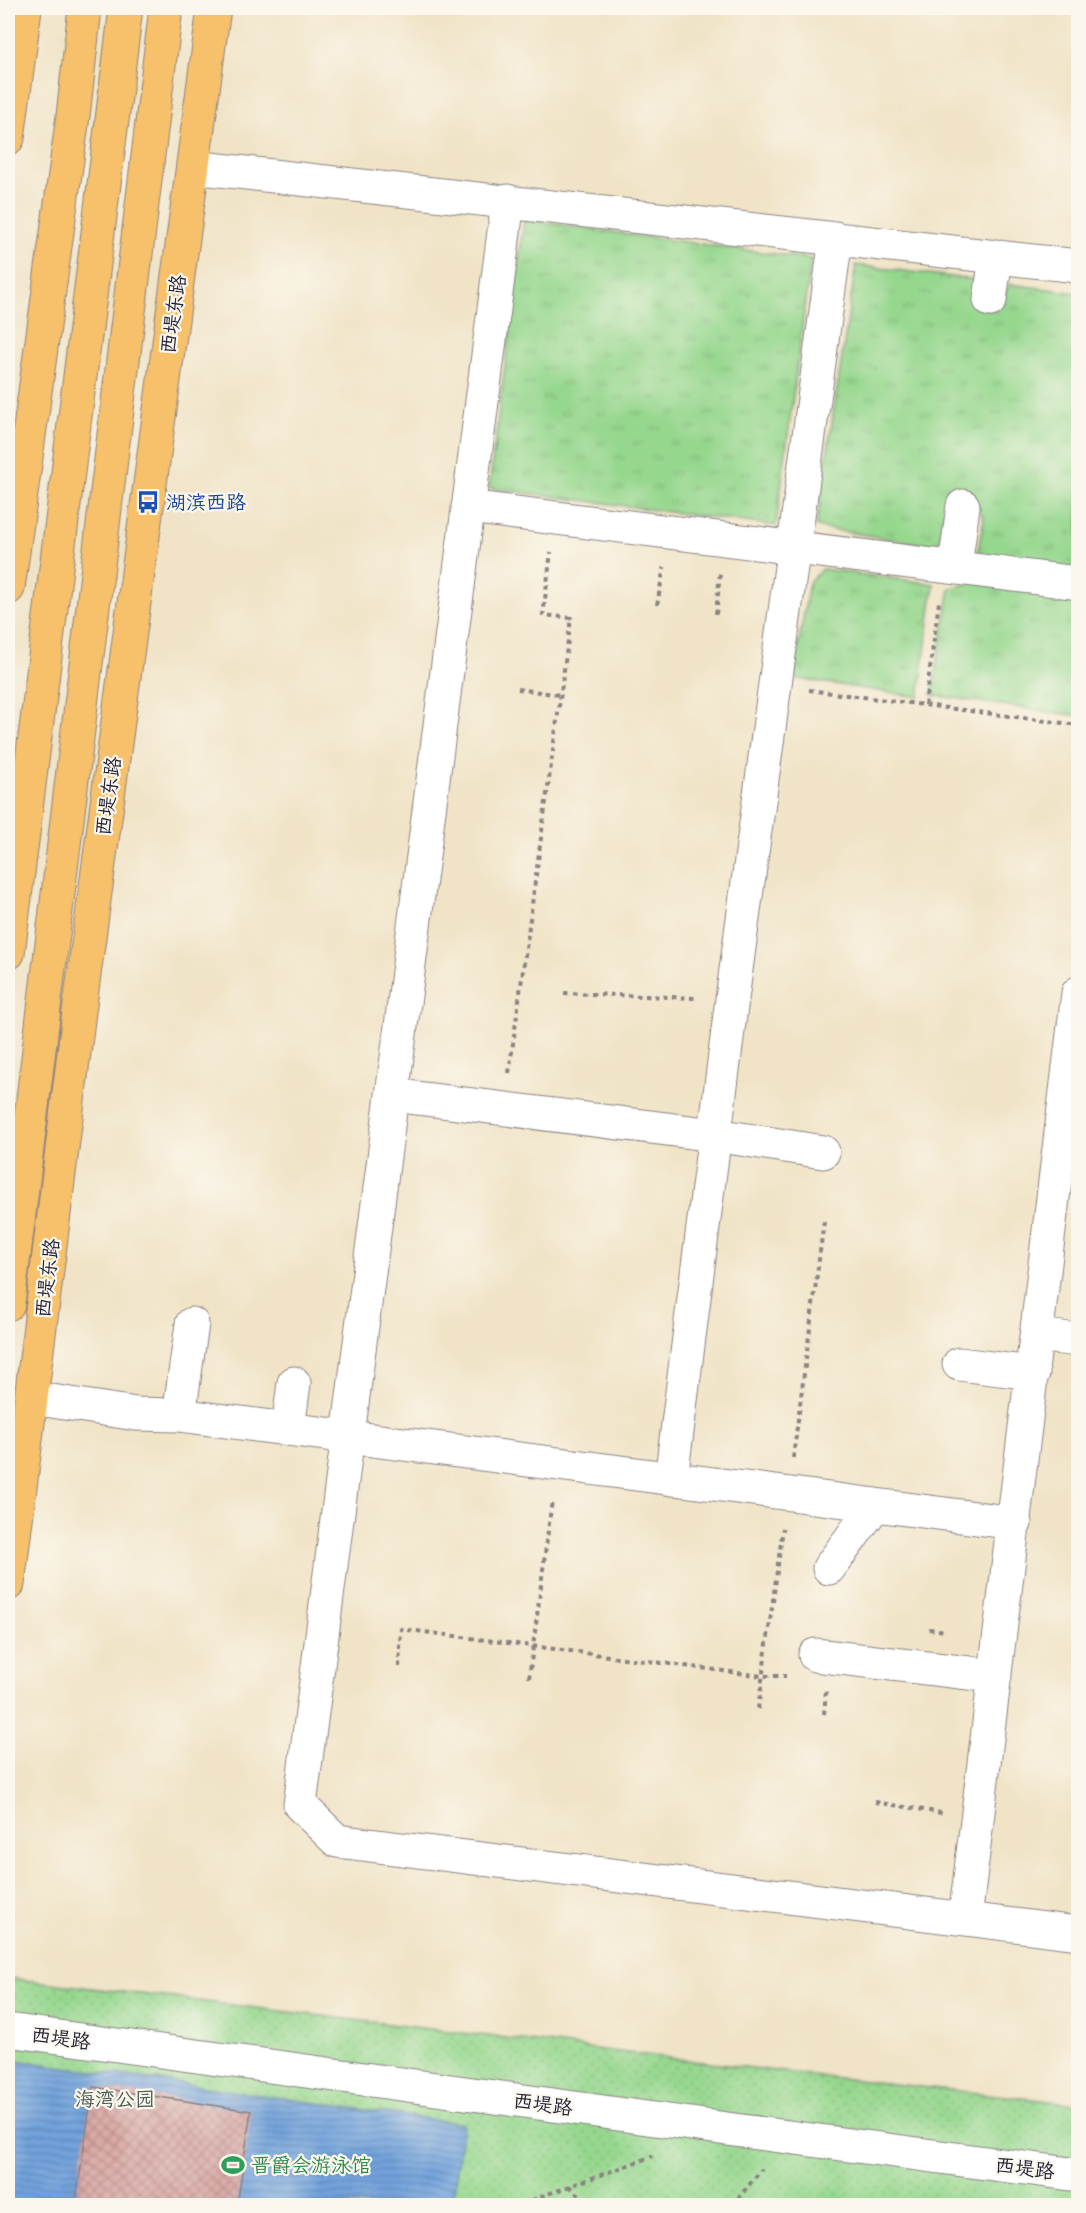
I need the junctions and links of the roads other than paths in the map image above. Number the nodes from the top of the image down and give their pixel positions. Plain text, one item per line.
1 (25, 8) edge
2 (85, 8) edge
3 (126, 8) edge
4 (166, 8) edge
5 (214, 8) edge
6 (8, 138) edge
7 (148, 150) junction
8 (193, 167) junction
9 (508, 201) junction
10 (836, 238) junction
11 (97, 240) junction
12 (996, 256) junction
13 (1078, 266) edge
14 (990, 300) dead end
15 (963, 506) dead end
16 (468, 507) junction
17 (793, 547) junction
18 (950, 566) junction
19 (1078, 583) edge
20 (8, 588) edge
21 (8, 953) edge
22 (1078, 993) edge
23 (1073, 1076) edge
24 (392, 1095) junction
25 (715, 1135) junction
26 (823, 1152) dead end
27 (8, 1304) edge
28 (192, 1324) dead end
29 (1037, 1335) junction
30 (1078, 1340) edge
31 (959, 1364) dead end
32 (1033, 1373) junction
33 (294, 1383) dead end
34 (32, 1398) junction
35 (179, 1415) junction
36 (288, 1430) junction
37 (348, 1437) junction
38 (671, 1479) junction
39 (875, 1505) junction
40 (1015, 1523) junction
41 (829, 1568) dead end
42 (8, 1584) edge
43 (812, 1671) road end
44 (995, 1676) junction
45 (965, 1919) junction
46 (1078, 1933) edge
47 (8, 2030) edge
48 (1078, 2175) edge

1 - 6 main road
2 - 20 main road
3 - 11 main road
4 - 7 main road
5 - 8 main road, 西堤东路
7 - 11 main road
7 - 27 main road
8 - 9 street
8 - 34 main road, 西堤东路
9 - 10 street
9 - 16 street
10 - 12 street
10 - 17 street
11 - 21 main road
12 - 13 street
12 - 14 street
15 - 18 street
16 - 17 street
16 - 24 street
17 - 18 street
17 - 25 street
18 - 19 street
22 - 23 street
23 - 29 street
24 - 25 street
24 - 37 street
25 - 26 street
25 - 38 street
28 - 35 street
29 - 30 street
29 - 32 street
31 - 32 street
32 - 40 street
33 - 36 street
34 - 35 street
34 - 42 main road, 西堤东路
35 - 36 street
36 - 37 street
37 - 38 street
37 - 45 street
38 - 39 street
39 - 40 street
39 - 41 street
40 - 44 street
43 - 44 street
44 - 45 street
45 - 46 street
47 - 48 street, 西堤路

